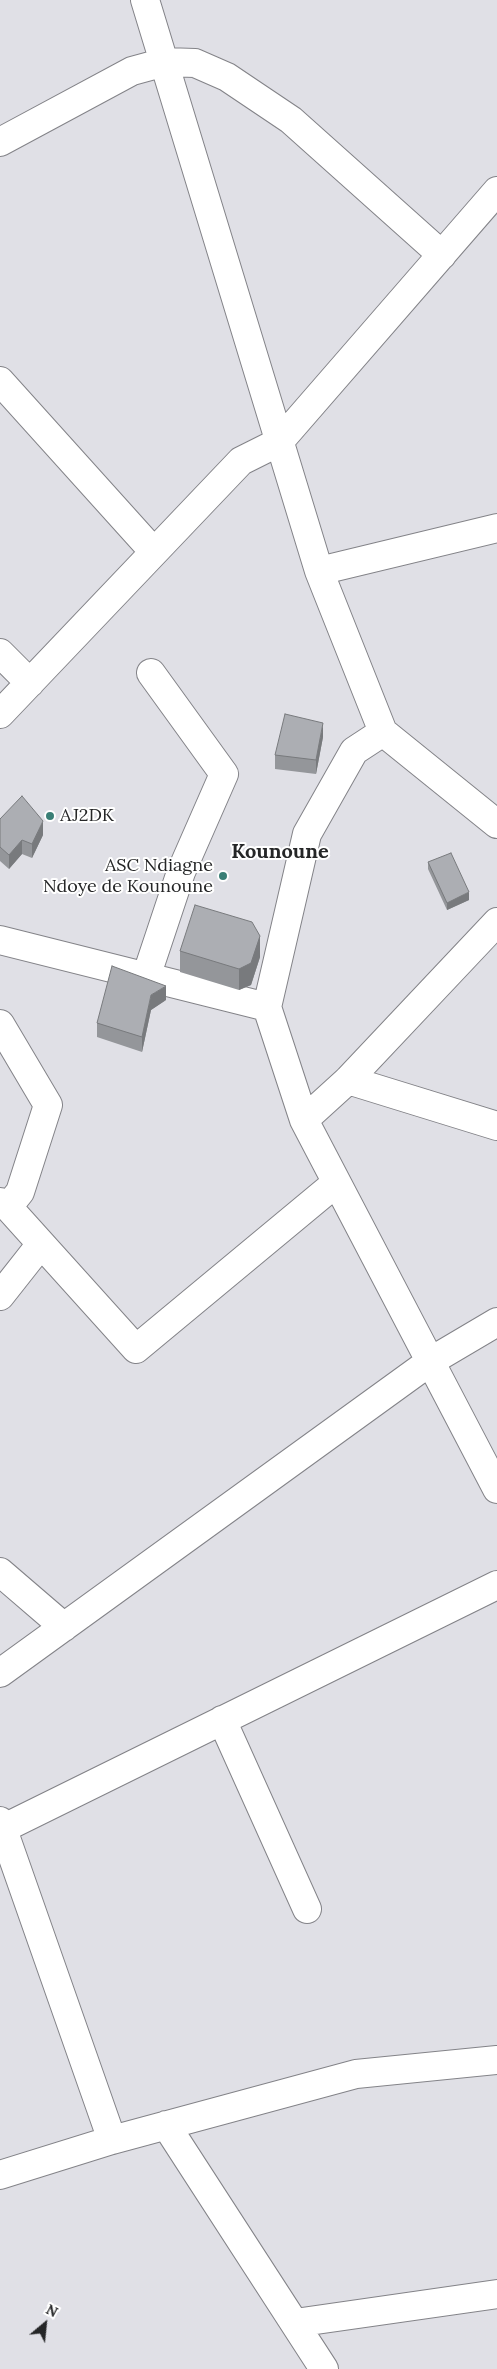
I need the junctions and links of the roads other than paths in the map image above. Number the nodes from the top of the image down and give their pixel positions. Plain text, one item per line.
1 (145, 0) edge
2 (165, 62) junction
3 (0, 142) edge
4 (497, 191) edge
5 (442, 255) junction
6 (0, 381) edge
7 (279, 442) junction
8 (497, 528) edge
9 (154, 552) junction
10 (319, 571) junction
11 (0, 653) edge
12 (151, 673) dead end
13 (30, 683) junction
14 (0, 714) edge
15 (383, 732) junction
16 (497, 824) edge
17 (497, 922) edge
18 (0, 940) edge
19 (146, 977) junction
20 (267, 1007) junction
21 (0, 1024) edge
22 (348, 1080) junction
23 (304, 1120) junction
24 (497, 1126) edge
25 (336, 1183) junction
26 (4, 1204) edge
27 (41, 1244) junction
28 (0, 1296) edge
29 (497, 1322) edge
30 (431, 1361) junction
31 (497, 1489) edge
32 (0, 1572) edge
33 (497, 1584) edge
34 (64, 1627) junction
35 (0, 1673) edge
36 (222, 1720) junction
37 (1, 1826) edge
38 (307, 1910) dead end
39 (497, 2060) edge
40 (166, 2125) junction
41 (112, 2140) junction
42 (0, 2175) edge
43 (497, 2294) edge
44 (295, 2323) junction
45 (324, 2369) edge

1 - 2 street
2 - 3 street
2 - 5 street
2 - 7 street
4 - 5 street
5 - 7 street
6 - 9 street
7 - 9 street
7 - 10 street
8 - 10 street
9 - 13 street
10 - 15 street
11 - 13 street
12 - 19 street
13 - 14 street
15 - 16 street
15 - 20 street
17 - 22 street
18 - 19 street
19 - 20 street
20 - 23 street
21 - 26 street
22 - 23 street
22 - 24 street
23 - 25 street
25 - 27 street
25 - 30 street
26 - 27 street
27 - 28 street
29 - 30 street
30 - 31 street
30 - 34 street
32 - 34 street
33 - 36 street
34 - 35 street
36 - 37 street
36 - 38 street
37 - 41 street
39 - 40 street
40 - 41 street
40 - 44 street
41 - 42 street
43 - 44 street
44 - 45 street

